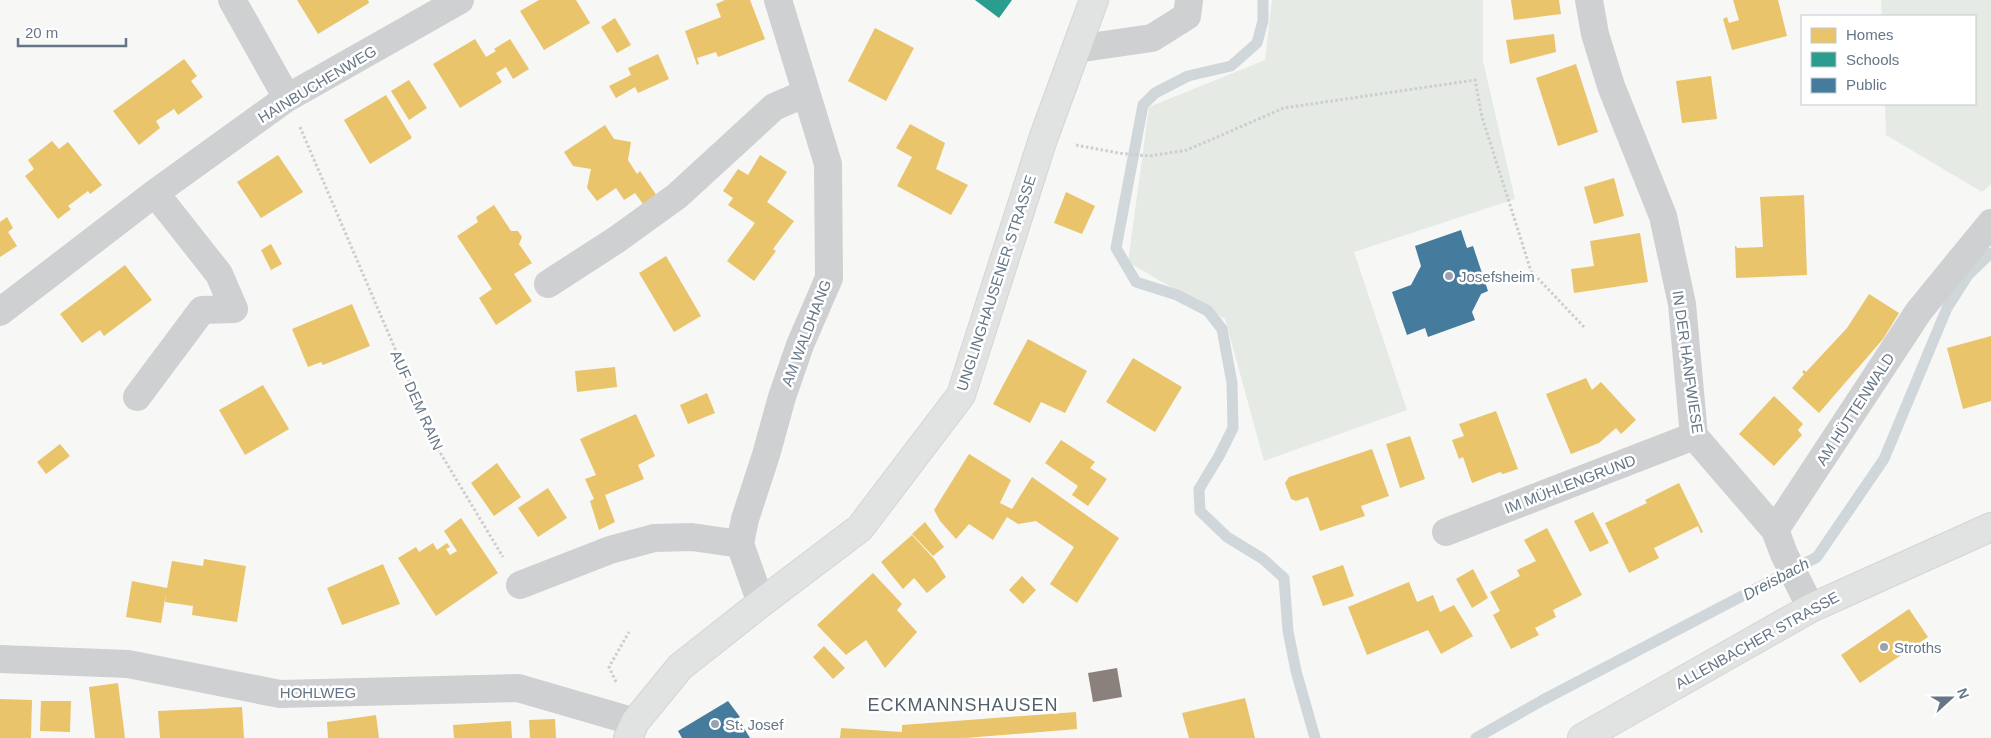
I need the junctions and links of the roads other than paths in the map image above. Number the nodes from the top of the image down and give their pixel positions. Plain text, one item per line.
1 (232, 0) edge
2 (460, 0) edge
3 (778, 0) edge
4 (1094, 0) edge
5 (1189, 0) edge
6 (1589, 0) edge
7 (1076, 49) junction
8 (806, 93) junction
9 (287, 98) junction
10 (155, 193) junction
11 (1991, 223) edge
12 (548, 284) dead end
13 (0, 312) edge
14 (137, 397) dead end
15 (1694, 436) junction
16 (1991, 527) edge
17 (1446, 532) dead end
18 (1779, 542) junction
19 (740, 544) junction
20 (520, 585) road end
21 (1805, 597) junction
22 (761, 602) junction
23 (0, 659) edge
24 (631, 730) edge
25 (1582, 738) edge

1 - 9 street
2 - 9 street, HAINBUCHENWEG
3 - 8 street, AM WALDHANG
4 - 7 main road, UNGLINGHAUSENER STRASSE
5 - 7 street
6 - 15 street, IN DER HANFWIESE
7 - 22 main road, UNGLINGHAUSENER STRASSE
8 - 12 street
8 - 19 street, AM WALDHANG
9 - 10 street, HAINBUCHENWEG
10 - 13 street, HAINBUCHENWEG
10 - 14 street
11 - 18 street, AM HÜTTENWALD
15 - 17 street, IM MÜHLENGRUND
15 - 18 street, IN DER HANFWIESE
16 - 21 main road, ALLENBACHER STRASSE
18 - 21 street
19 - 20 street
19 - 22 street
21 - 25 main road, ALLENBACHER STRASSE
22 - 24 main road, UNGLINGHAUSENER STRASSE
23 - 24 street, HOHLWEG

